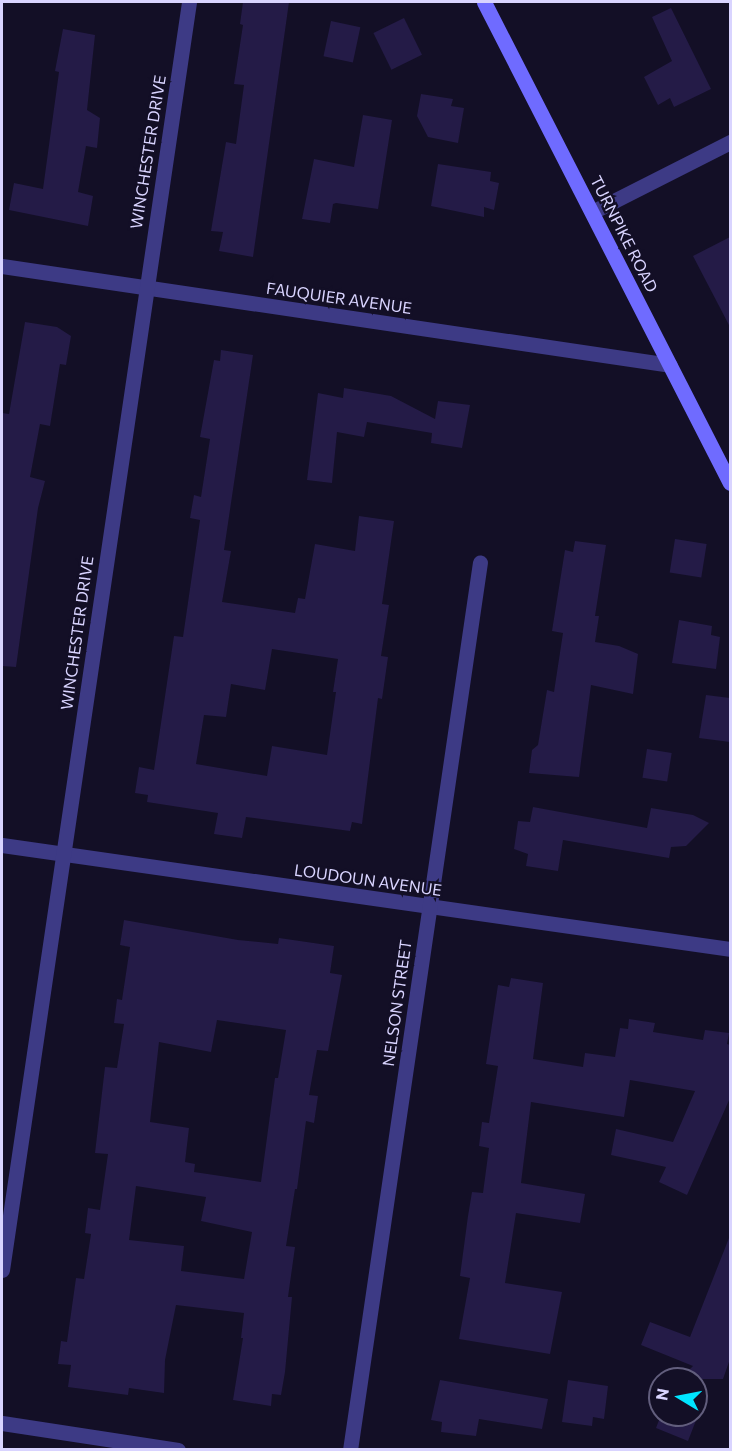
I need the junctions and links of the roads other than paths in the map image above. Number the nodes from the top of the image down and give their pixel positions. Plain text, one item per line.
1 (189, 2) edge
2 (484, 2) edge
3 (730, 142) edge
4 (592, 212) junction
5 (2, 267) edge
6 (146, 287) junction
7 (670, 365) junction
8 (730, 483) edge
9 (480, 562) dead end
10 (2, 845) edge
11 (63, 854) junction
12 (429, 907) junction
13 (730, 949) edge
14 (2, 1270) edge
15 (2, 1423) edge
16 (178, 1449) edge
17 (350, 1449) edge

1 - 6 street, WINCHESTER DRIVE
2 - 4 main road, TURNPIKE ROAD
3 - 4 street
4 - 7 main road, TURNPIKE ROAD
5 - 6 street, FAUQUIER AVENUE
6 - 7 street, FAUQUIER AVENUE
6 - 11 street, WINCHESTER DRIVE
7 - 8 main road, TURNPIKE ROAD
9 - 12 street, NELSON STREET
10 - 11 street, LOUDOUN AVENUE
11 - 12 street, LOUDOUN AVENUE
11 - 14 street, WINCHESTER DRIVE
12 - 13 street, LOUDOUN AVENUE
12 - 17 street, NELSON STREET
15 - 16 street

